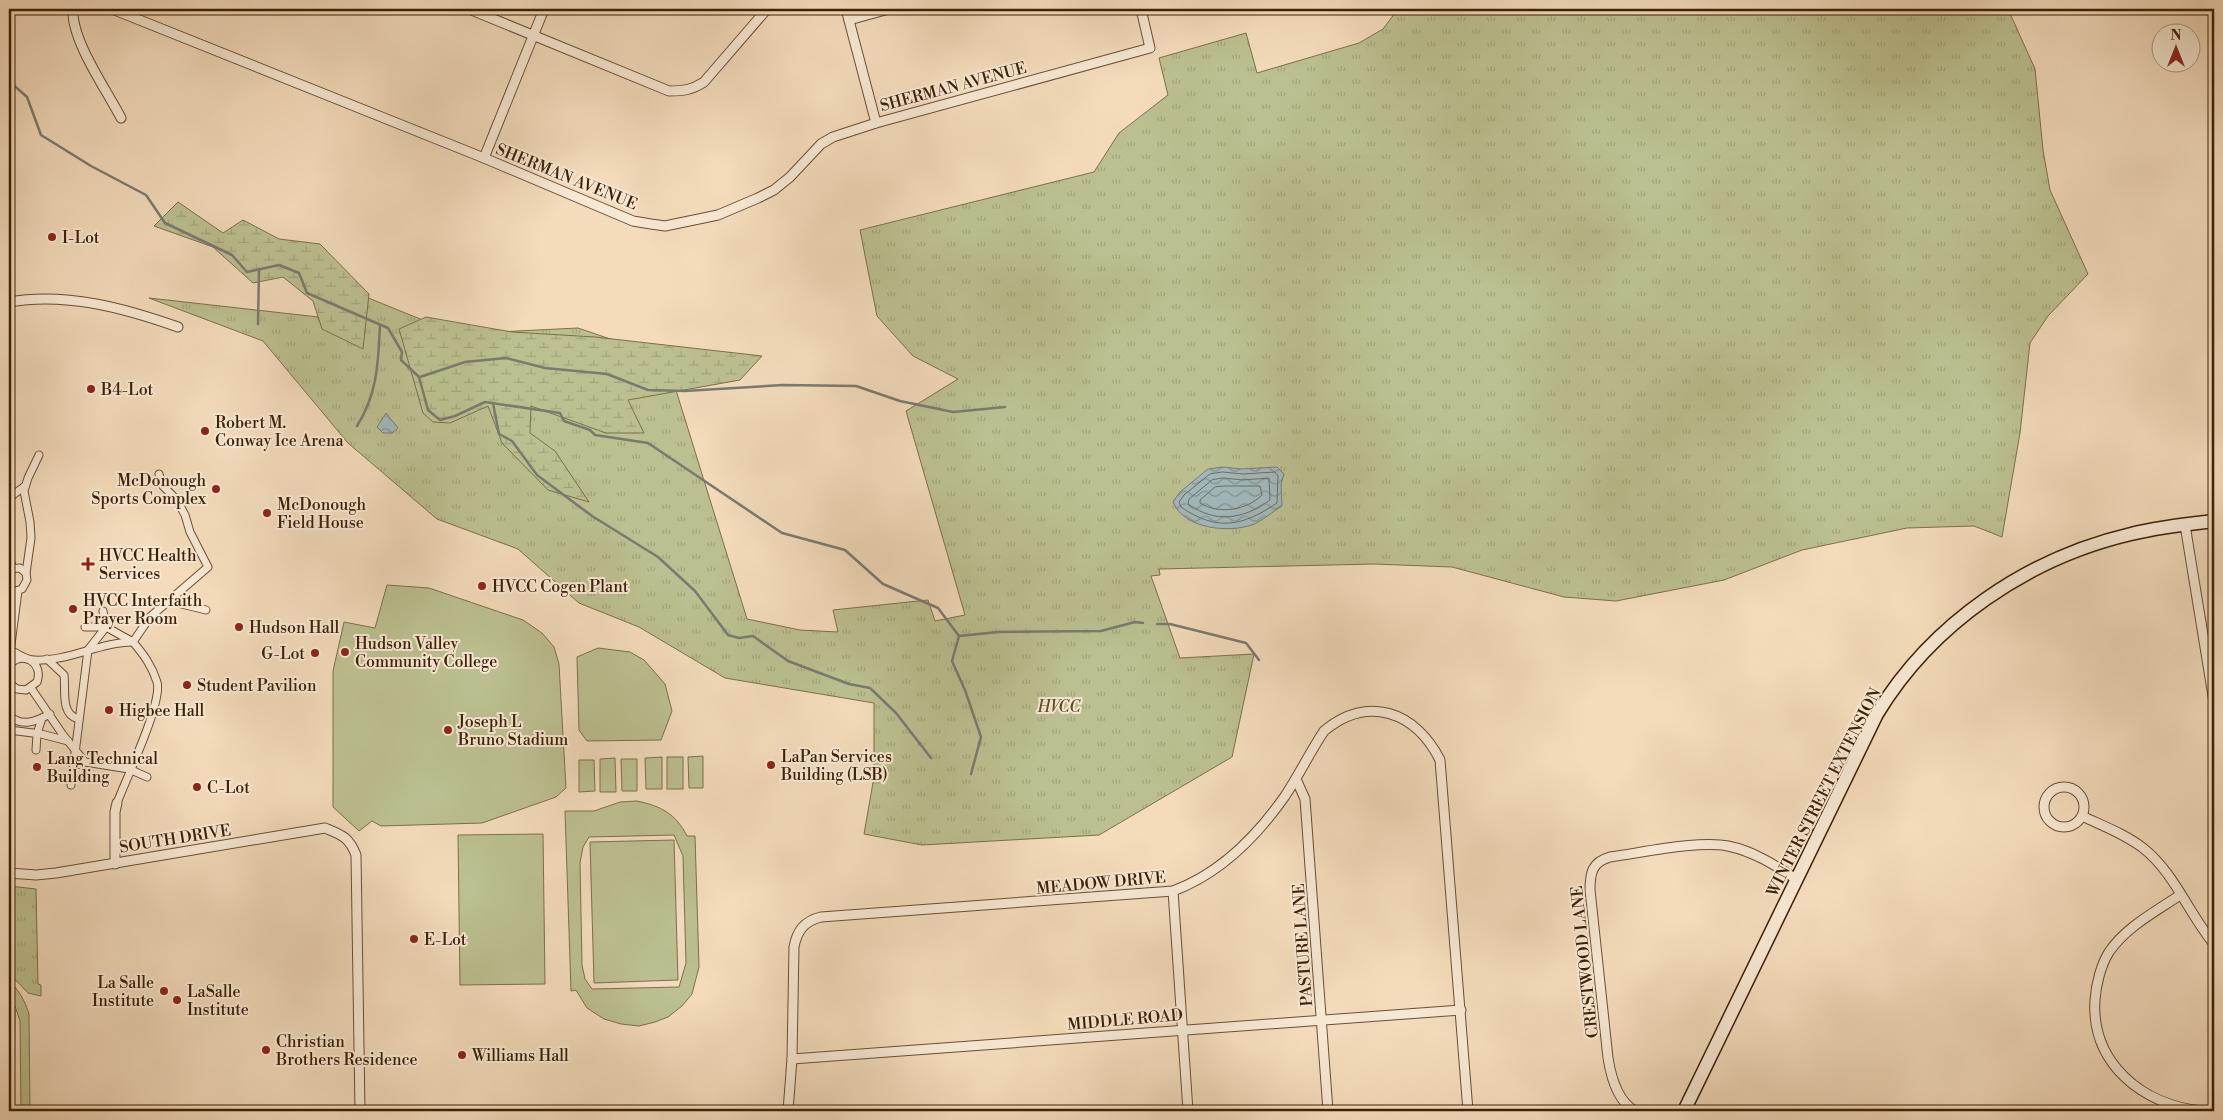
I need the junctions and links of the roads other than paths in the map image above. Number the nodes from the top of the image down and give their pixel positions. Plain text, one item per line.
1 (73, 9) edge
2 (112, 9) edge
3 (469, 9) edge
4 (544, 9) edge
5 (767, 9) edge
6 (846, 9) edge
7 (889, 9) edge
8 (1141, 9) edge
9 (849, 20) junction
10 (534, 34) junction
11 (121, 118) dead end
12 (876, 123) junction
13 (484, 158) junction
14 (9, 302) edge
15 (178, 328) dead end
16 (39, 454) dead end
17 (159, 474) dead end
18 (25, 486) junction
19 (9, 498) edge
20 (2214, 521) edge
21 (2185, 525) junction
22 (9, 554) edge
23 (11, 568) edge
24 (26, 573) junction
25 (9, 589) edge
26 (18, 591) junction
27 (169, 601) junction
28 (206, 610) dead end
29 (103, 611) dead end
30 (85, 627) dead end
31 (106, 627) junction
32 (133, 642) junction
33 (9, 649) edge
34 (88, 650) junction
35 (47, 659) junction
36 (32, 660) junction
37 (11, 662) edge
38 (9, 684) edge
39 (31, 688) junction
40 (2214, 702) edge
41 (50, 714) junction
42 (9, 715) edge
43 (42, 718) junction
44 (78, 718) junction
45 (9, 730) edge
46 (37, 734) junction
47 (68, 741) junction
48 (36, 750) dead end
49 (76, 752) junction
50 (130, 769) junction
51 (147, 776) dead end
52 (1296, 778) junction
53 (71, 785) dead end
54 (117, 803) joint
55 (2082, 816) junction
56 (114, 864) junction
57 (9, 873) edge
58 (1796, 879) junction
59 (1173, 891) junction
60 (2180, 895) junction
61 (2214, 944) edge
62 (1461, 1010) junction
63 (1322, 1021) junction
64 (1183, 1029) junction
65 (792, 1059) junction
66 (360, 1111) edge
67 (788, 1111) edge
68 (1188, 1111) edge
69 (1328, 1111) edge
70 (1468, 1111) edge
71 (1636, 1111) edge
72 (1684, 1111) edge
73 (2202, 1111) edge

1 - 11 street
2 - 13 street, SHERMAN AVENUE
3 - 10 street
4 - 10 street
5 - 10 street
6 - 9 street
7 - 9 street
8 - 12 street, SHERMAN AVENUE
9 - 12 street
10 - 13 street
12 - 13 street, SHERMAN AVENUE
14 - 15 street
16 - 18 street
17 - 27 street
18 - 19 street
18 - 24 street
20 - 21 main road, WINTER STREET EXTENSION
21 - 40 street
21 - 58 main road, WINTER STREET EXTENSION
22 - 23 street
23 - 24 street
24 - 26 street
25 - 26 street
26 - 33 street
27 - 28 street
27 - 32 street
29 - 31 street
30 - 31 street
31 - 32 street
31 - 34 street
32 - 34 street
32 - 50 street
33 - 36 street
33 - 37 street
34 - 35 street
34 - 44 street
35 - 36 street
35 - 44 street
36 - 37 street
36 - 39 street
38 - 39 street
39 - 41 street
41 - 43 street
41 - 47 street
42 - 43 street
43 - 46 street
44 - 49 street
45 - 46 street
46 - 47 street
46 - 48 street
47 - 49 street
49 - 50 street
49 - 53 street
50 - 51 street
50 - 54 street
52 - 59 street, MEADOW DRIVE
52 - 62 street, MEADOW DRIVE
52 - 63 street, PASTURE LANE
54 - 56 street
55 - 55 street
55 - 60 street
56 - 57 street, SOUTH DRIVE
56 - 66 street, SOUTH DRIVE
58 - 71 street, CRESTWOOD LANE
58 - 72 main road, WINTER STREET EXTENSION
59 - 64 street
59 - 65 street, MEADOW DRIVE
60 - 61 street
60 - 73 street
62 - 63 street, MIDDLE ROAD
62 - 70 street, MEADOW DRIVE
63 - 64 street, MIDDLE ROAD
63 - 69 street, PASTURE LANE
64 - 65 street, MIDDLE ROAD
64 - 68 street
65 - 67 street, MEADOW DRIVE

